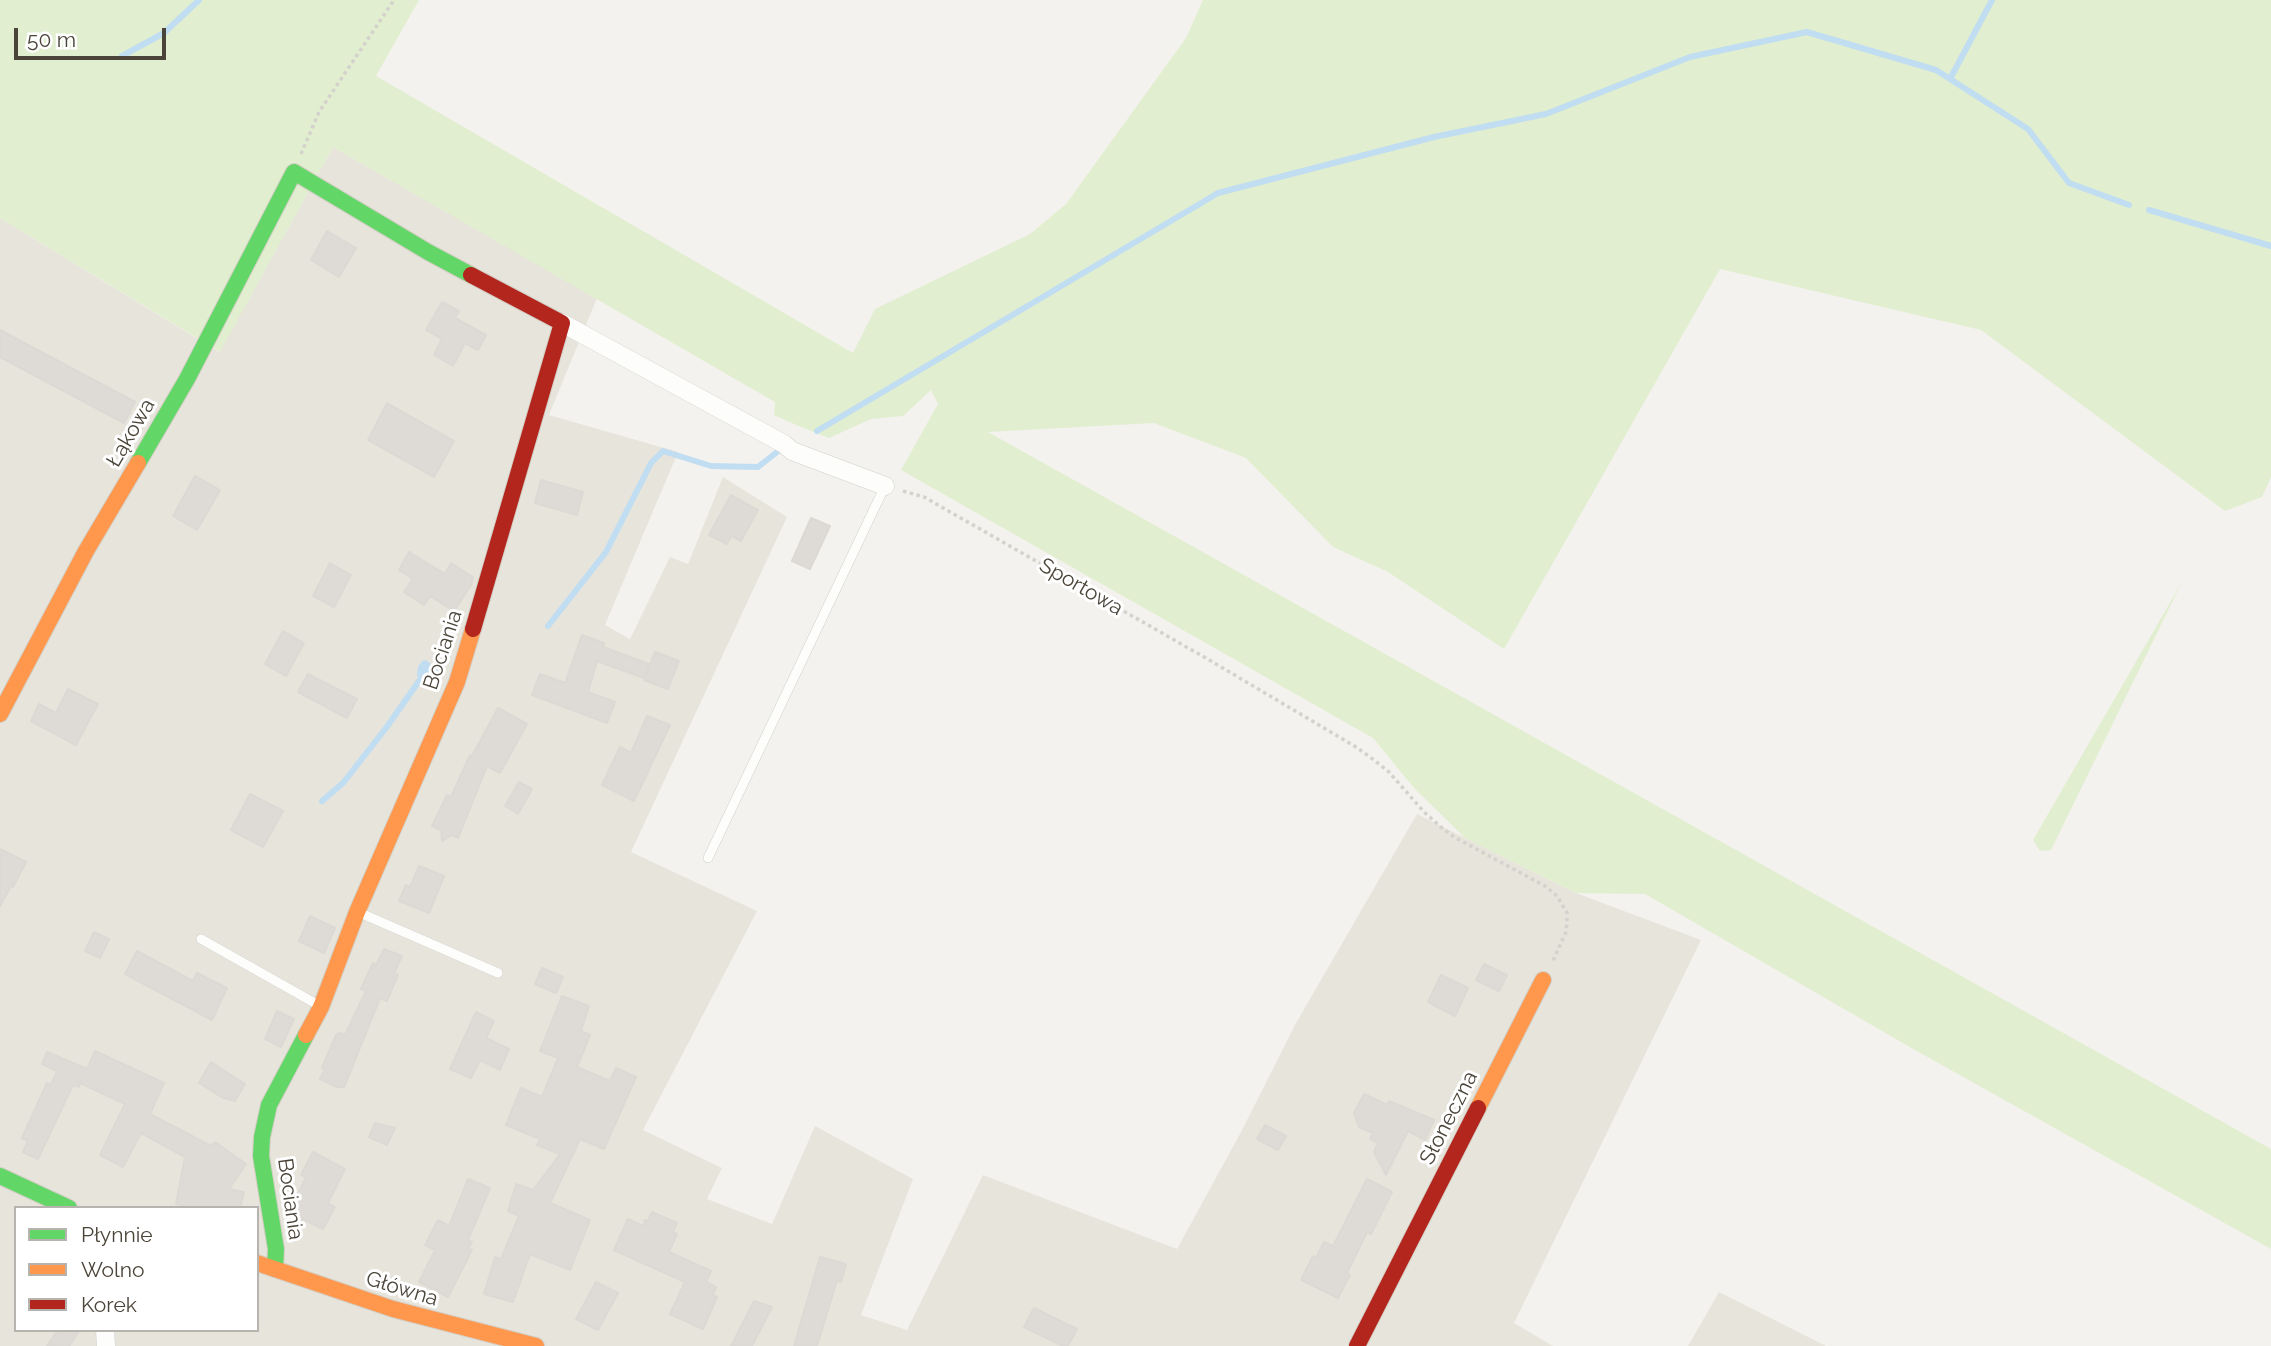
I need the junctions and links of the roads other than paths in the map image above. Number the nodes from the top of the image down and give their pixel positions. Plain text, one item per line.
1 (562, 323) junction
2 (885, 486) joint
3 (0, 714) edge
4 (708, 858) dead end
5 (356, 912) junction
6 (201, 939) dead end
7 (498, 973) dead end
8 (1544, 980) road end
9 (321, 1007) junction
10 (0, 1176) edge
11 (65, 1206) edge
12 (259, 1264) edge
13 (275, 1269) junction
14 (536, 1346) edge
15 (1357, 1346) edge

1 - 2 street
1 - 3 street, Łąkowa
1 - 5 street, Bociania
2 - 4 lane
5 - 7 lane
5 - 9 street, Bociania
6 - 9 lane
8 - 15 street, Słoneczna
9 - 13 street, Bociania
10 - 11 street
12 - 13 street, Główna
13 - 14 street, Główna

